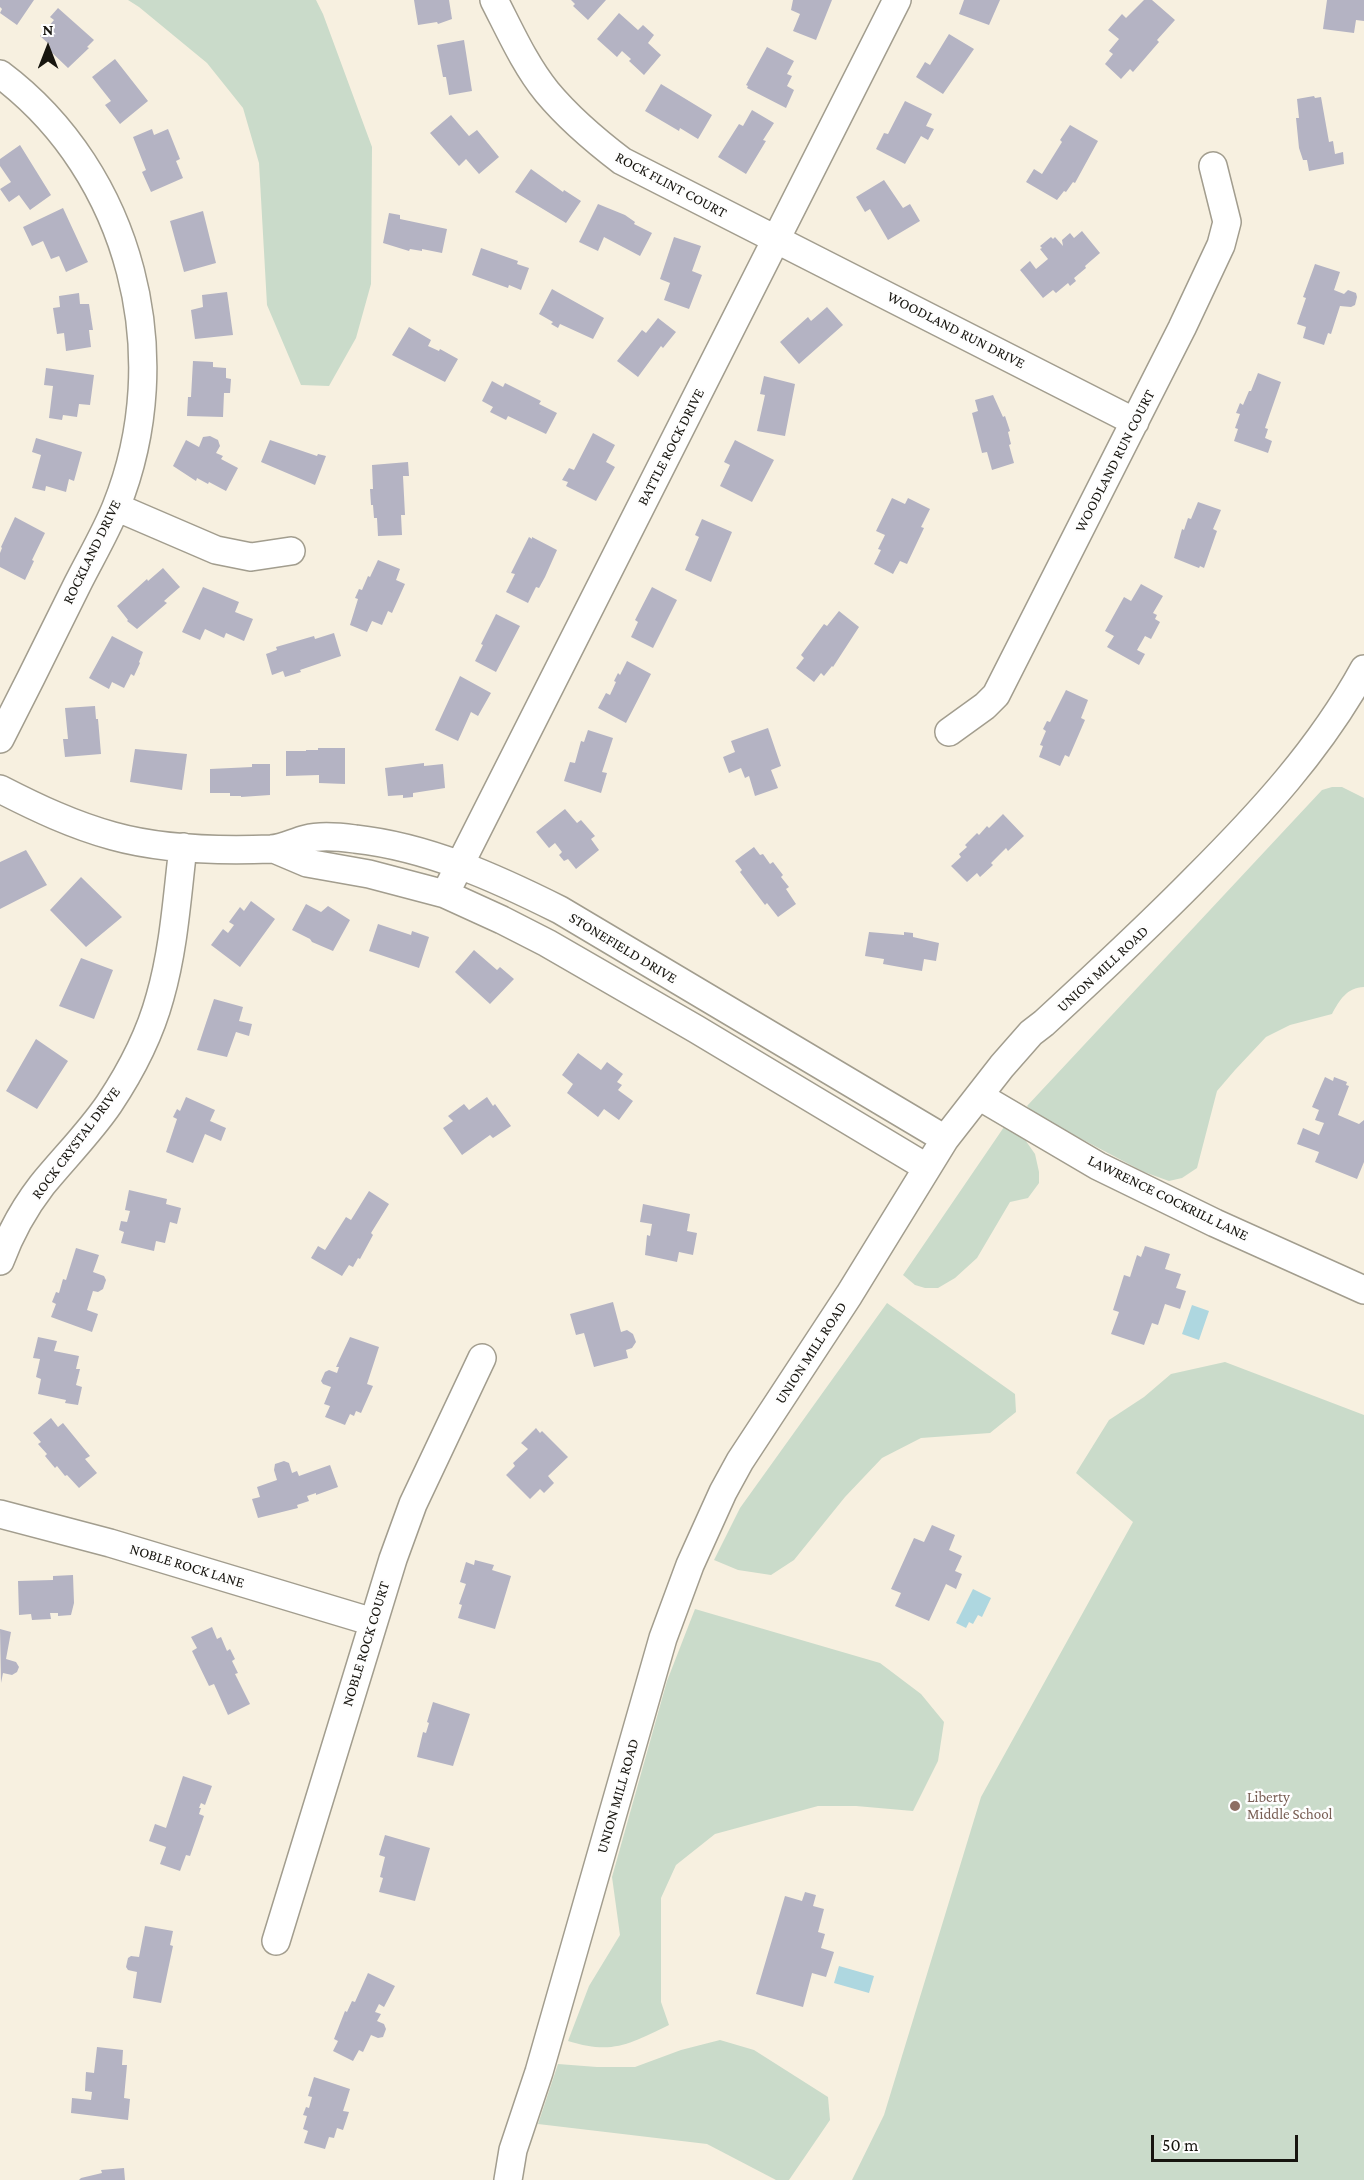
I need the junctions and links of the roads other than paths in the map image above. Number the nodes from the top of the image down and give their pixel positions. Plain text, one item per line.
1 (494, 0) edge
2 (897, 0) edge
3 (0, 74) edge
4 (1213, 166) dead end
5 (776, 240) junction
6 (1135, 422) junction
7 (116, 507) junction
8 (291, 551) dead end
9 (1364, 669) edge
10 (949, 732) dead end
11 (0, 739) edge
12 (0, 789) edge
13 (183, 847) junction
14 (274, 849) junction
15 (459, 864) junction
16 (445, 894) junction
17 (979, 1096) junction
18 (945, 1139) junction
19 (926, 1167) junction
20 (0, 1261) edge
21 (1364, 1290) edge
22 (482, 1358) dead end
23 (0, 1514) edge
24 (373, 1622) junction
25 (276, 1941) dead end
26 (508, 2180) edge

1 - 5 street, ROCK FLINT COURT
2 - 5 street, BATTLE ROCK DRIVE
3 - 7 street, ROCKLAND DRIVE
4 - 6 street, WOODLAND RUN COURT
5 - 6 street, WOODLAND RUN DRIVE
5 - 15 street, BATTLE ROCK DRIVE
6 - 10 street, WOODLAND RUN COURT
7 - 8 street
7 - 11 street, ROCKLAND DRIVE
9 - 17 street, UNION MILL ROAD
12 - 13 street, STONEFIELD DRIVE
13 - 14 street, STONEFIELD DRIVE
13 - 20 street, ROCK CRYSTAL DRIVE
14 - 15 street, STONEFIELD DRIVE
14 - 16 street, STONEFIELD DRIVE
15 - 16 street, BATTLE ROCK DRIVE
15 - 18 street, STONEFIELD DRIVE
16 - 19 street, STONEFIELD DRIVE
17 - 18 street, UNION MILL ROAD
17 - 21 street, LAWRENCE COCKRILL LANE
18 - 19 street, UNION MILL ROAD
19 - 26 street, UNION MILL ROAD
22 - 24 street, NOBLE ROCK COURT
23 - 24 street, NOBLE ROCK LANE
24 - 25 street, NOBLE ROCK COURT

